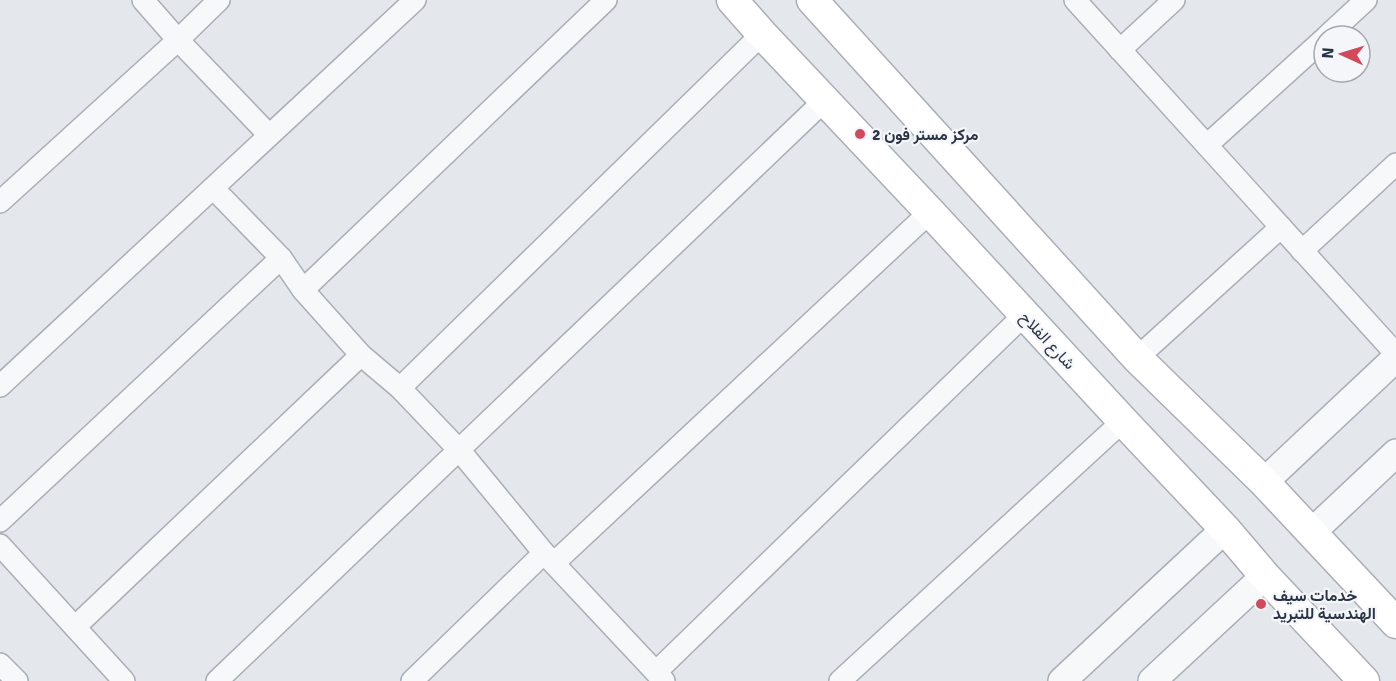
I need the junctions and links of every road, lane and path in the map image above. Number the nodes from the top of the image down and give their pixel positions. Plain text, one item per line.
1 (143, 0) edge
2 (219, 0) edge
3 (415, 0) edge
4 (606, 0) edge
5 (732, 0) edge
6 (1075, 0) edge
7 (1174, 0) edge
8 (1366, 0) edge
9 (814, 1) edge
10 (1339, 24) edge
11 (762, 34) junction
12 (178, 40) junction
13 (1312, 49) edge
14 (1120, 50) junction
15 (825, 100) junction
16 (269, 135) junction
17 (1207, 145) junction
18 (1396, 164) edge
19 (213, 188) junction
20 (0, 201) edge
21 (930, 213) junction
22 (1281, 227) junction
23 (1302, 251) junction
24 (281, 258) junction
25 (303, 290) junction
26 (1024, 315) junction
27 (361, 355) junction
28 (1396, 356) edge
29 (1137, 358) junction
30 (0, 386) edge
31 (400, 388) junction
32 (1123, 421) junction
33 (460, 450) junction
34 (1396, 453) edge
35 (1264, 482) junction
36 (0, 521) edge
37 (1225, 529) junction
38 (1311, 533) junction
39 (0, 545) edge
40 (549, 558) junction
41 (1265, 576) junction
42 (1396, 623) edge
43 (75, 627) junction
44 (0, 664) edge
45 (660, 676) edge
46 (117, 679) edge
47 (17, 681) edge
48 (217, 681) edge
49 (412, 681) edge
50 (840, 681) edge
51 (1062, 681) edge
52 (1152, 681) edge
53 (1364, 681) edge

1 - 12 street
2 - 12 street
3 - 16 street
4 - 25 street
5 - 11 main road, شارع الفلاح
6 - 14 street
7 - 14 street
8 - 10 street
9 - 29 main road
11 - 15 main road, شارع الفلاح
11 - 31 street
12 - 16 street
12 - 20 street
13 - 17 street
14 - 17 street
15 - 21 main road, شارع الفلاح
15 - 33 street
16 - 19 street
17 - 22 street
18 - 23 street
19 - 24 street
19 - 30 street
21 - 26 main road, شارع الفلاح
21 - 40 street
22 - 23 street
22 - 29 street
23 - 28 street
24 - 25 street
24 - 36 street
25 - 27 street
26 - 32 main road, شارع الفلاح
26 - 45 street
27 - 31 street
27 - 43 street
28 - 35 street
29 - 35 main road
31 - 33 street
32 - 37 main road, شارع الفلاح
32 - 50 street
33 - 40 street
33 - 48 street
34 - 38 street
35 - 38 main road
37 - 41 main road, شارع الفلاح
37 - 51 street
38 - 42 main road
39 - 43 street
40 - 45 street
40 - 49 street
41 - 52 street
41 - 53 main road, شارع الفلاح
43 - 46 street
44 - 47 street

